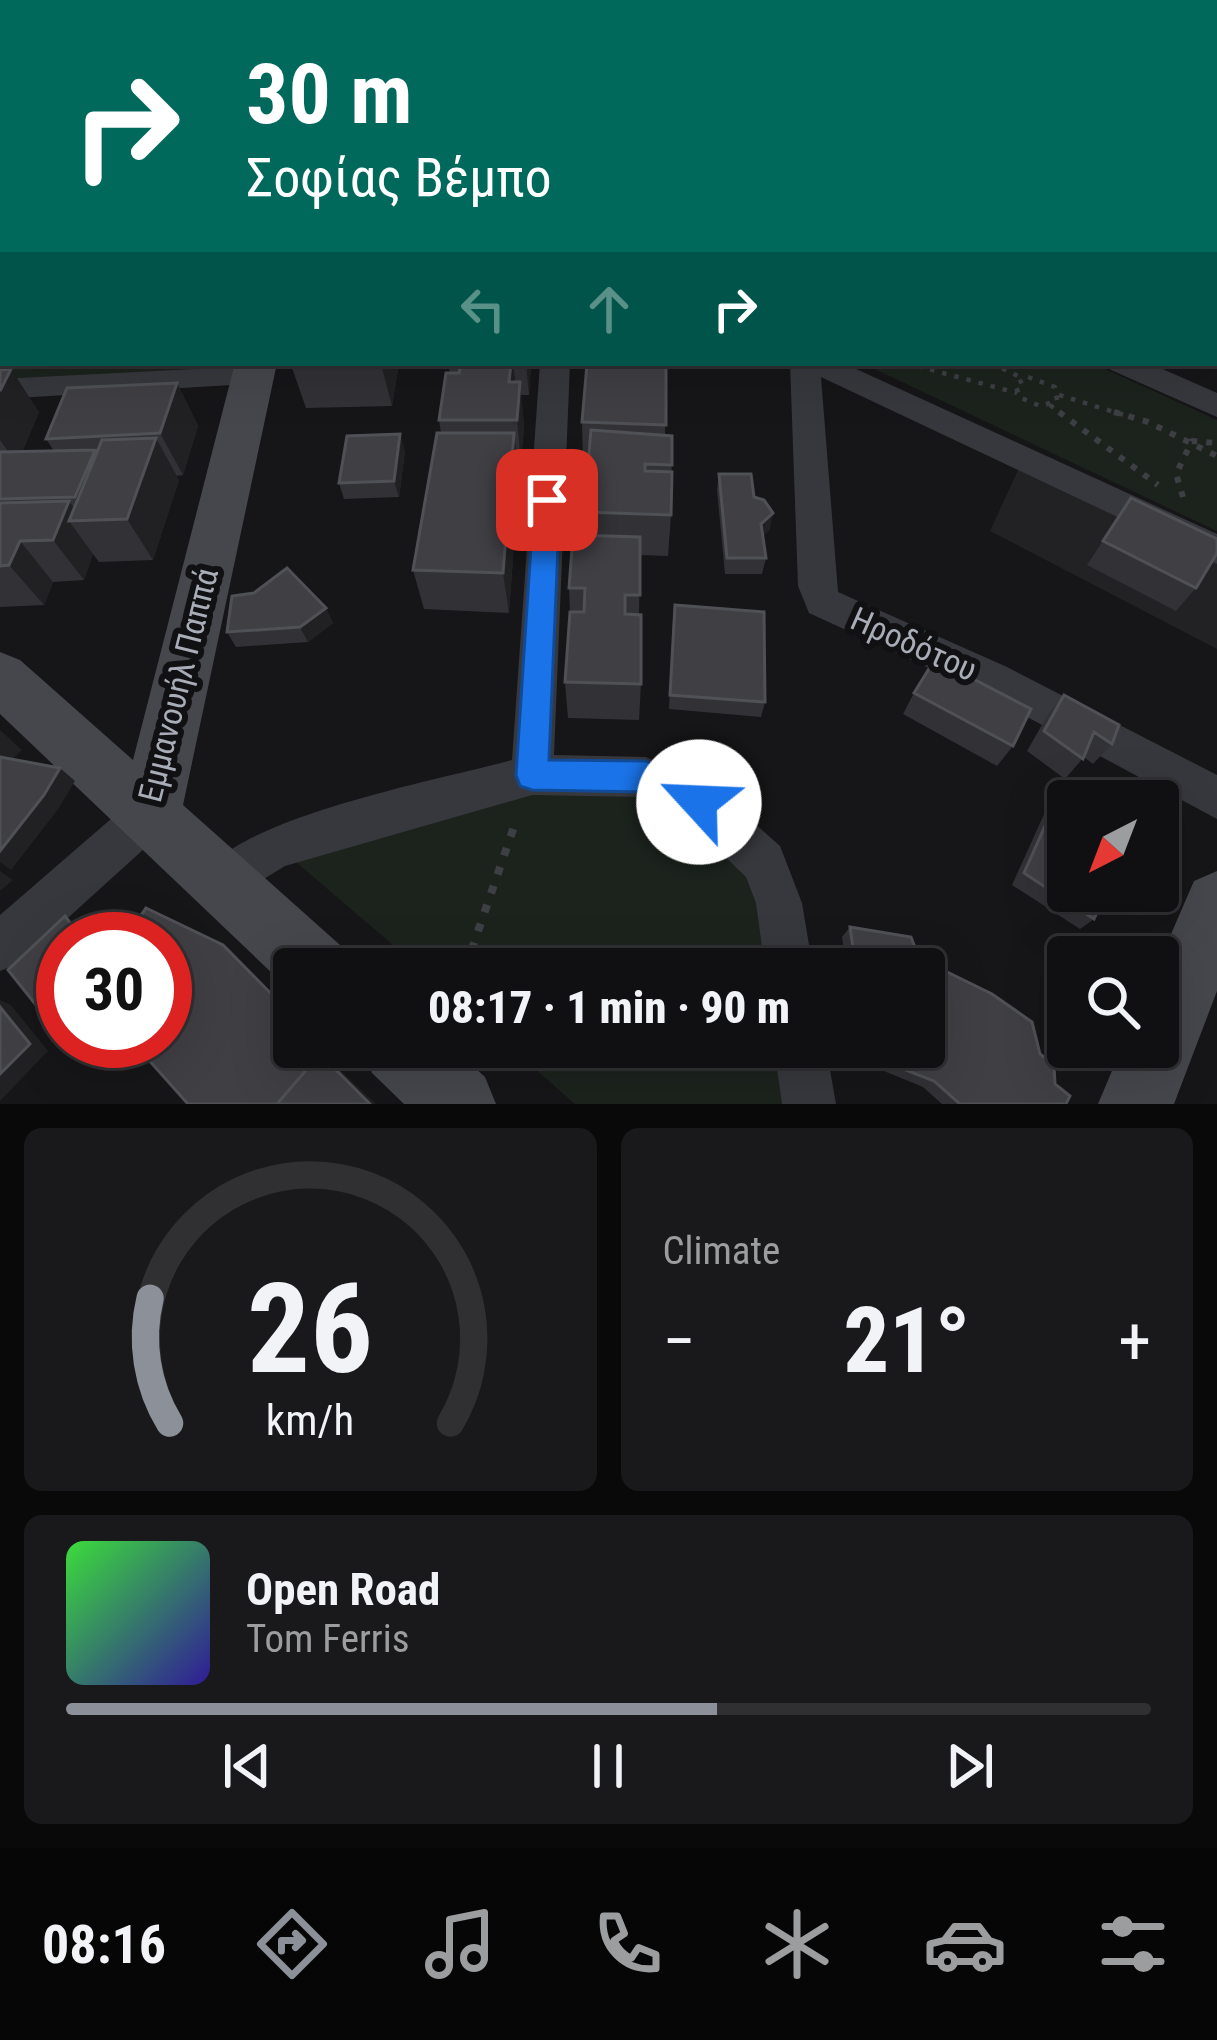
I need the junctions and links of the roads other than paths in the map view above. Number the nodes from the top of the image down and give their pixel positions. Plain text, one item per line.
1 (555, 366) edge
2 (805, 366) edge
3 (824, 366) edge
4 (1129, 366) edge
5 (254, 369) edge
6 (0, 389) edge
7 (1217, 406) edge
8 (1217, 550) edge
9 (0, 676) edge
10 (532, 775) junction
11 (1217, 798) edge
12 (150, 814) junction
13 (223, 881) junction
14 (1217, 904) edge
15 (0, 947) edge
16 (294, 948) edge
17 (786, 948) edge
18 (420, 1068) edge
19 (803, 1068) edge
20 (458, 1104) edge
21 (809, 1104) edge
22 (1136, 1104) edge

1 - 10 street
2 - 11 street, Ηροδότου
3 - 8 street
4 - 7 street
5 - 6 street
5 - 12 street, Εμμανουήλ Παππά
9 - 12 street
10 - 13 street
10 - 17 street
12 - 13 street
12 - 15 street, Εμμανουήλ Παππά
13 - 16 street
14 - 22 street
18 - 20 street
19 - 21 street

